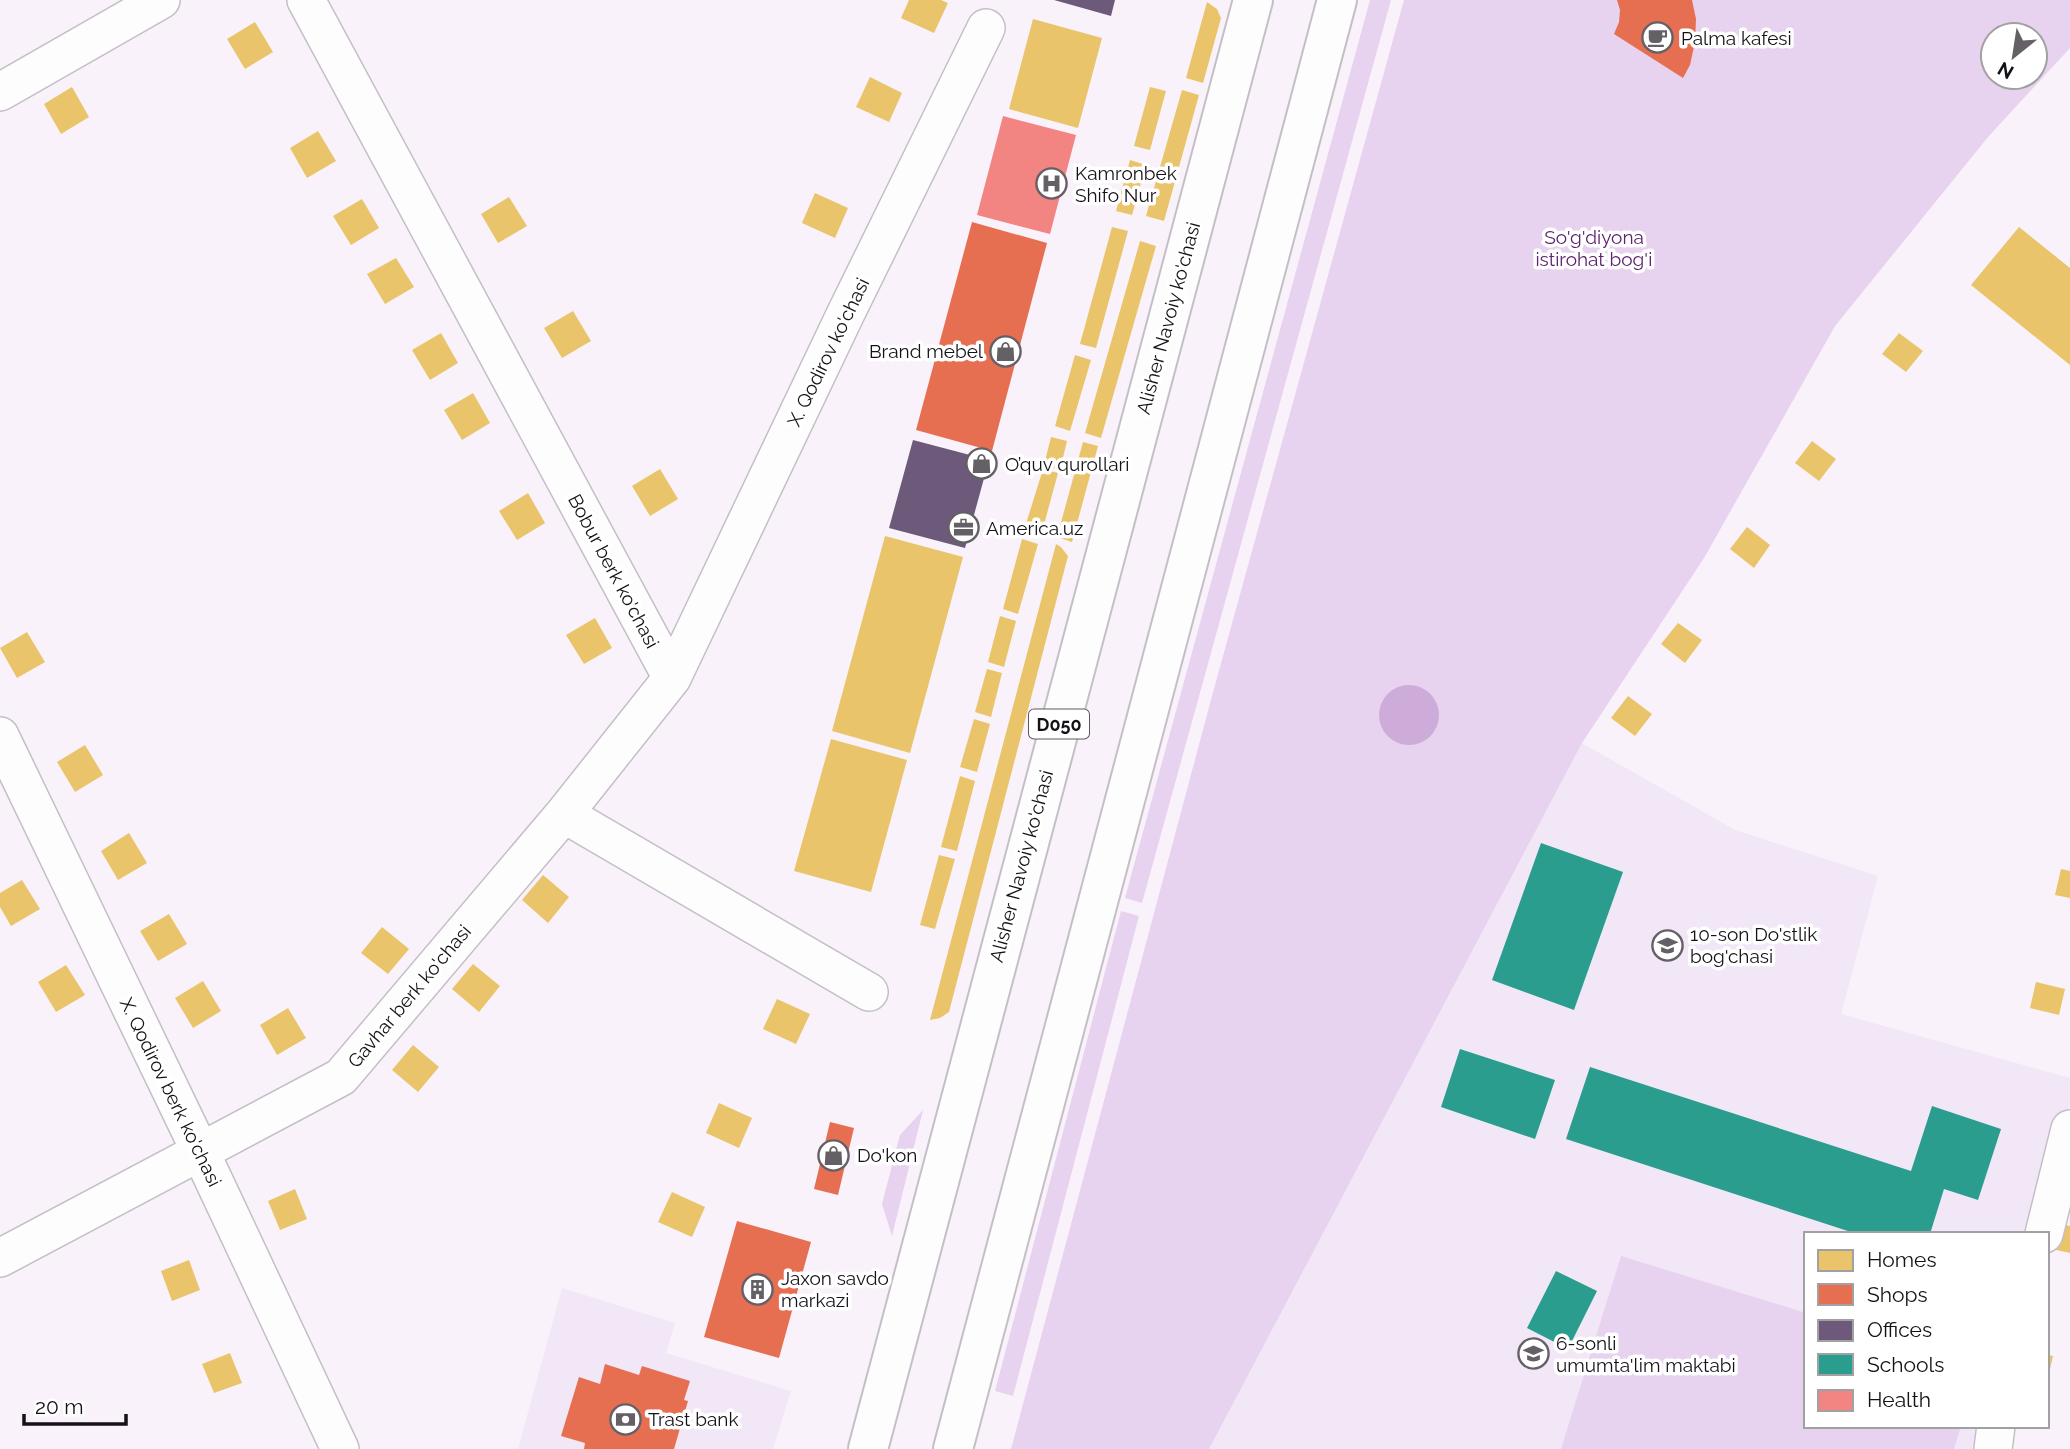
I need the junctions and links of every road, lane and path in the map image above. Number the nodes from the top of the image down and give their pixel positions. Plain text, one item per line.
1 (161, 0) edge
2 (306, 0) edge
3 (1253, 0) edge
4 (1337, 0) edge
5 (986, 28) dead end
6 (0, 92) edge
7 (672, 677) junction
8 (0, 736) edge
9 (564, 814) junction
10 (869, 992) dead end
11 (2070, 1129) edge
12 (200, 1151) junction
13 (2044, 1232) edge
14 (0, 1258) edge
15 (1996, 1428) edge
16 (340, 1449) edge
17 (868, 1449) edge
18 (953, 1449) edge
19 (1993, 1449) edge

1 - 6 street
2 - 7 street, Bobur berk ko'chasi
3 - 17 main road, Alisher Navoiy ko'chasi / D050
4 - 18 main road
5 - 7 street, X. Qodirov ko'chasi
7 - 9 street
8 - 12 street, X. Qodirov berk ko'chasi
9 - 10 street
9 - 12 street, Gavhar berk ko'chasi
11 - 13 street
12 - 14 street, Gavhar berk ko'chasi
12 - 16 street, X. Qodirov berk ko'chasi
15 - 19 street

